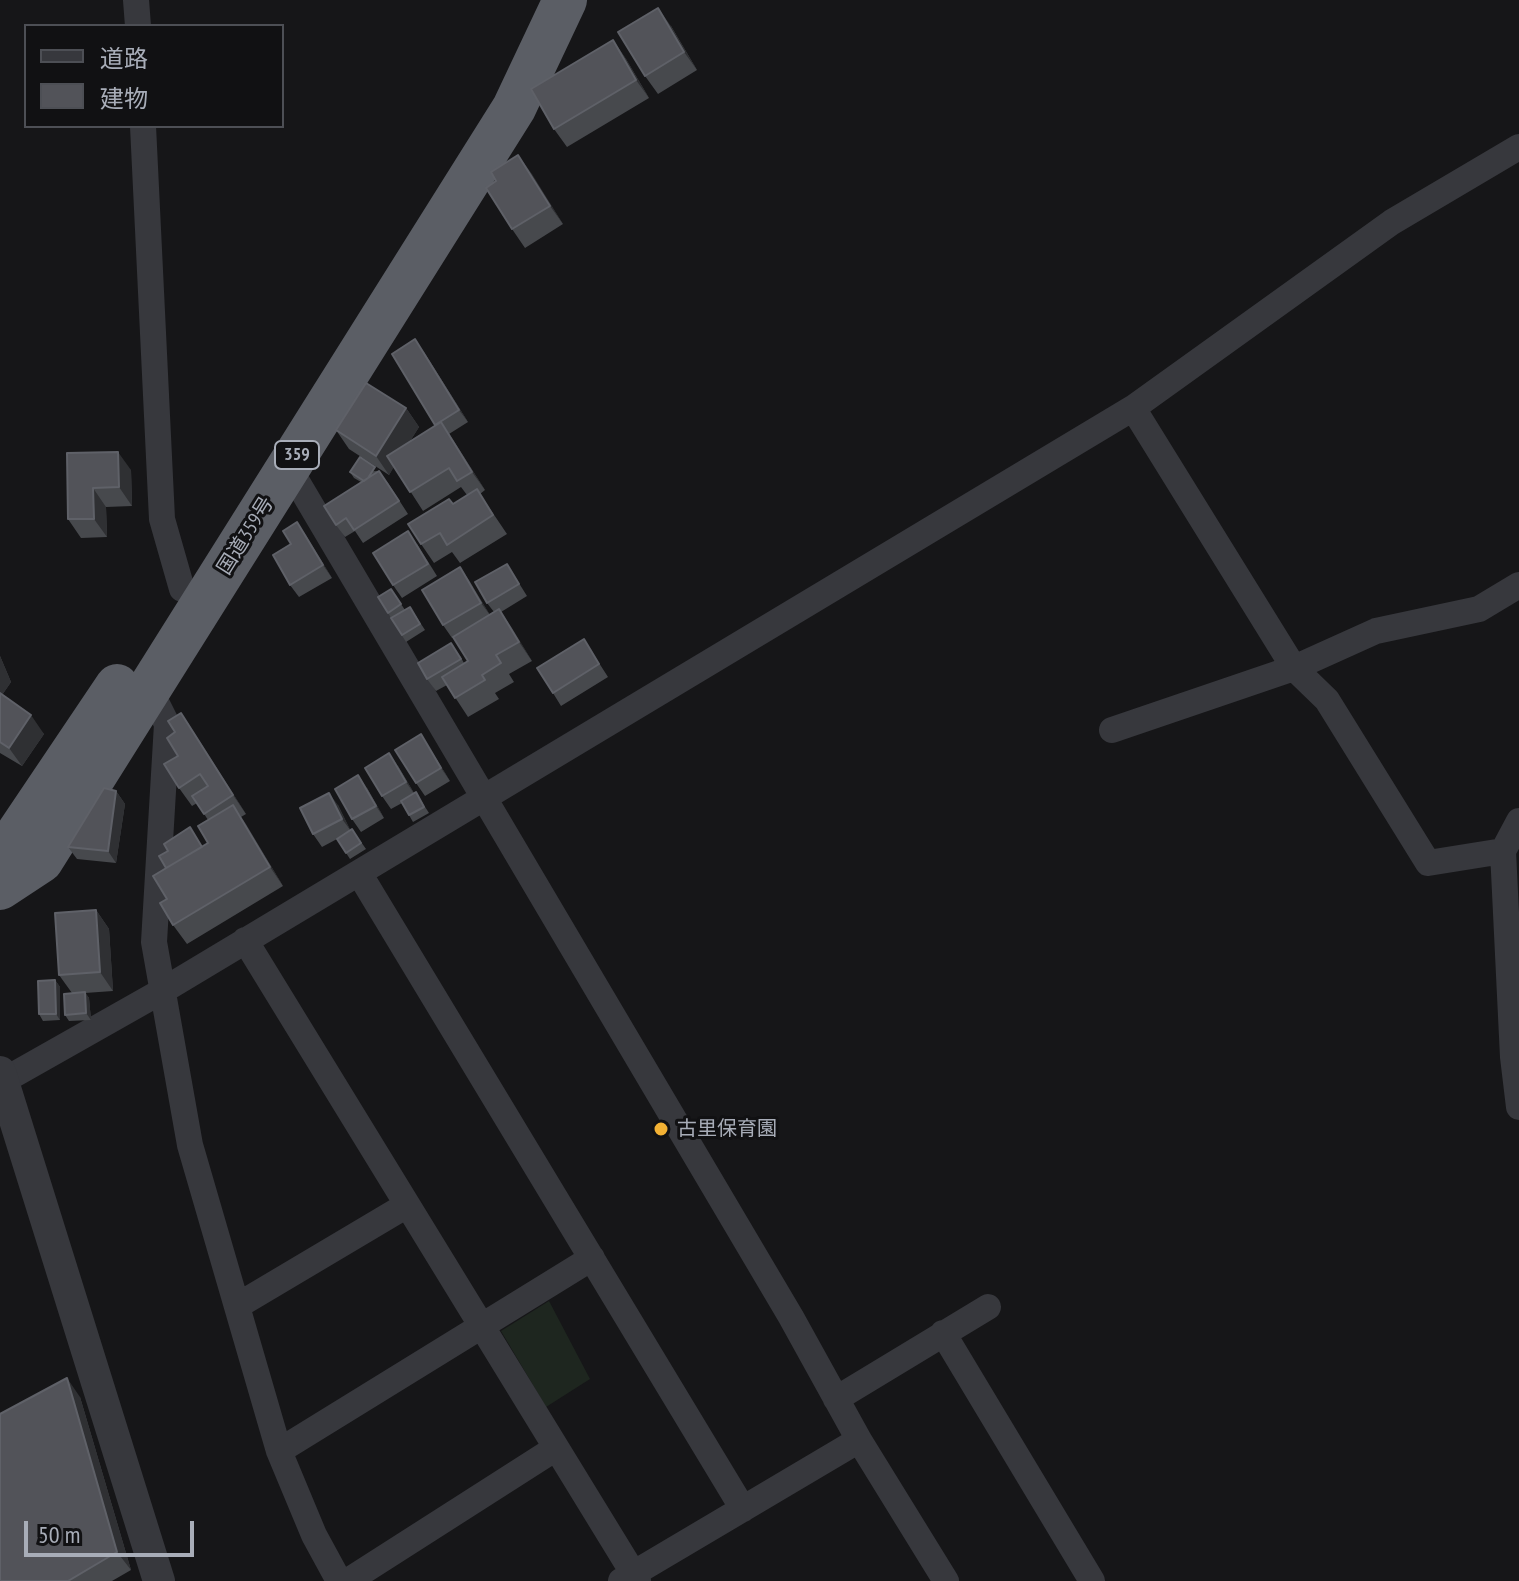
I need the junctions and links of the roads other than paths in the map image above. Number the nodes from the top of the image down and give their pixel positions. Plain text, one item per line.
1 (136, 0) edge
2 (539, 0) edge
3 (565, 0) edge
4 (138, 24) edge
5 (143, 128) edge
6 (1519, 147) edge
7 (1133, 408) junction
8 (289, 468) junction
9 (1519, 585) edge
10 (182, 589) junction
11 (1294, 668) junction
12 (150, 690) junction
13 (1112, 730) dead end
14 (483, 800) junction
15 (1519, 821) edge
16 (1503, 851) junction
17 (0, 860) edge
18 (359, 873) junction
19 (0, 888) edge
20 (245, 940) junction
21 (162, 991) junction
22 (1, 1079) edge
23 (1519, 1107) edge
24 (407, 1205) junction
25 (592, 1258) junction
26 (237, 1306) junction
27 (988, 1307) dead end
28 (481, 1327) junction
29 (943, 1333) junction
30 (836, 1399) junction
31 (859, 1440) junction
32 (556, 1448) junction
33 (279, 1451) junction
34 (743, 1509) junction
35 (631, 1578) edge
36 (159, 1581) edge
37 (339, 1581) edge
38 (348, 1581) edge
39 (946, 1581) edge
40 (1092, 1581) edge

1 - 4 street
2 - 10 highway, 国道359号 / 359
3 - 8 highway, 国道359号 / 359
5 - 10 street
6 - 7 street
7 - 11 street
7 - 14 street
8 - 12 highway, 国道359号 / 359
8 - 14 street
9 - 11 street
10 - 17 highway, 国道359号 / 359
11 - 13 street
11 - 16 street
12 - 19 highway, 国道359号 / 359
12 - 21 street
14 - 18 street
14 - 30 street
15 - 16 street
16 - 23 street
18 - 20 street
18 - 25 street
20 - 21 street
20 - 24 street
21 - 22 street
21 - 26 street
22 - 36 street
24 - 26 street
24 - 28 street
25 - 28 street
25 - 34 street
26 - 33 street
27 - 29 street
28 - 32 street
28 - 33 street
29 - 30 street
29 - 40 street
30 - 31 street
31 - 34 street
31 - 39 street
32 - 35 street
32 - 38 street
33 - 37 street
34 - 35 street

